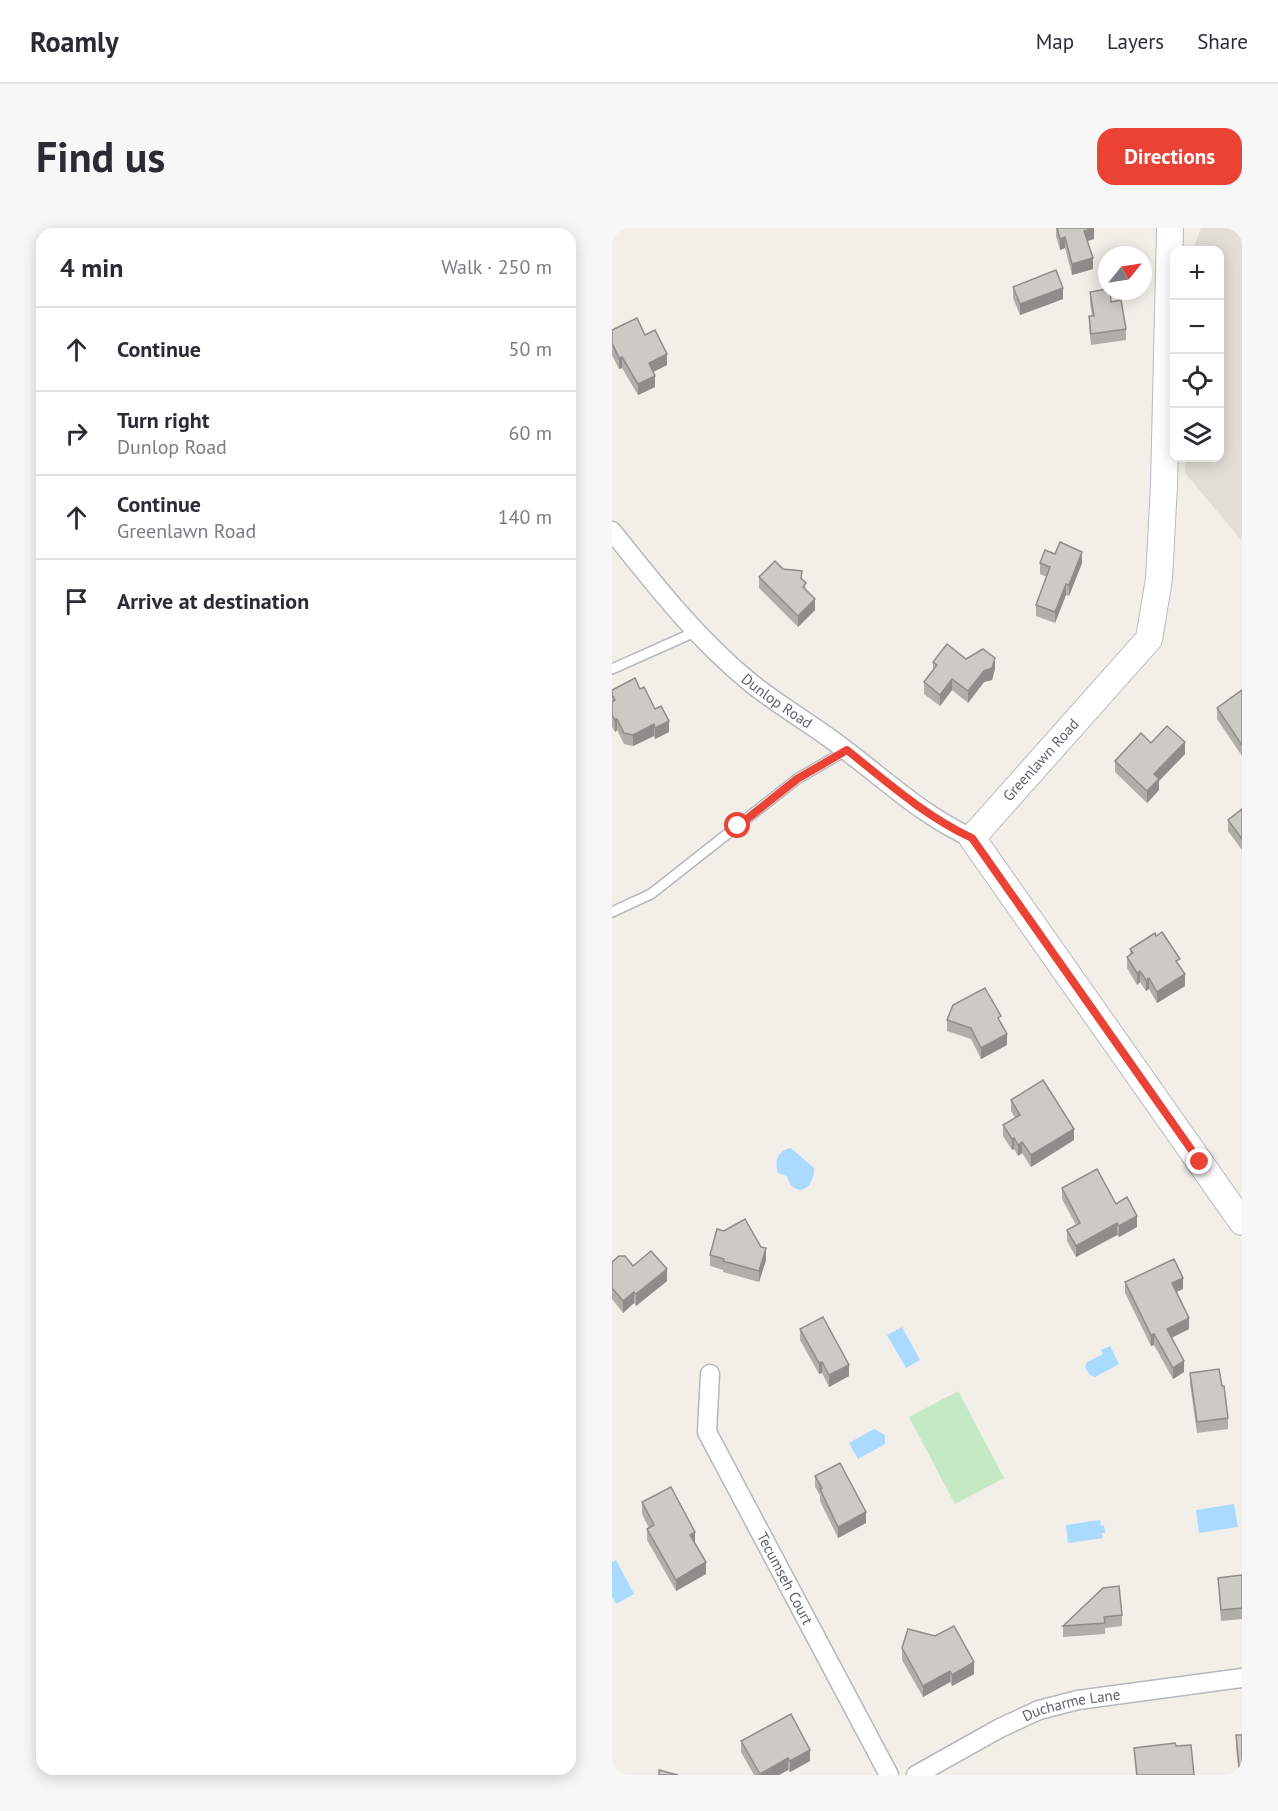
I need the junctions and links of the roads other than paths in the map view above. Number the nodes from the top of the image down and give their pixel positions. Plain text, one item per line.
1 (1170, 228) edge
2 (612, 531) edge
3 (695, 632) junction
4 (612, 669) edge
5 (847, 750) junction
6 (972, 838) junction
7 (612, 912) edge
8 (1242, 1222) edge
9 (710, 1374) dead end
10 (1242, 1678) edge
11 (889, 1775) edge
12 (916, 1775) edge

1 - 6 main road, Greenlawn Road
2 - 3 street, Dunlop Road
3 - 4 lane
3 - 5 street, Dunlop Road
5 - 6 street, Dunlop Road
5 - 7 lane
6 - 8 main road
9 - 11 street, Tecumseh Court
10 - 12 street, Ducharme Lane

